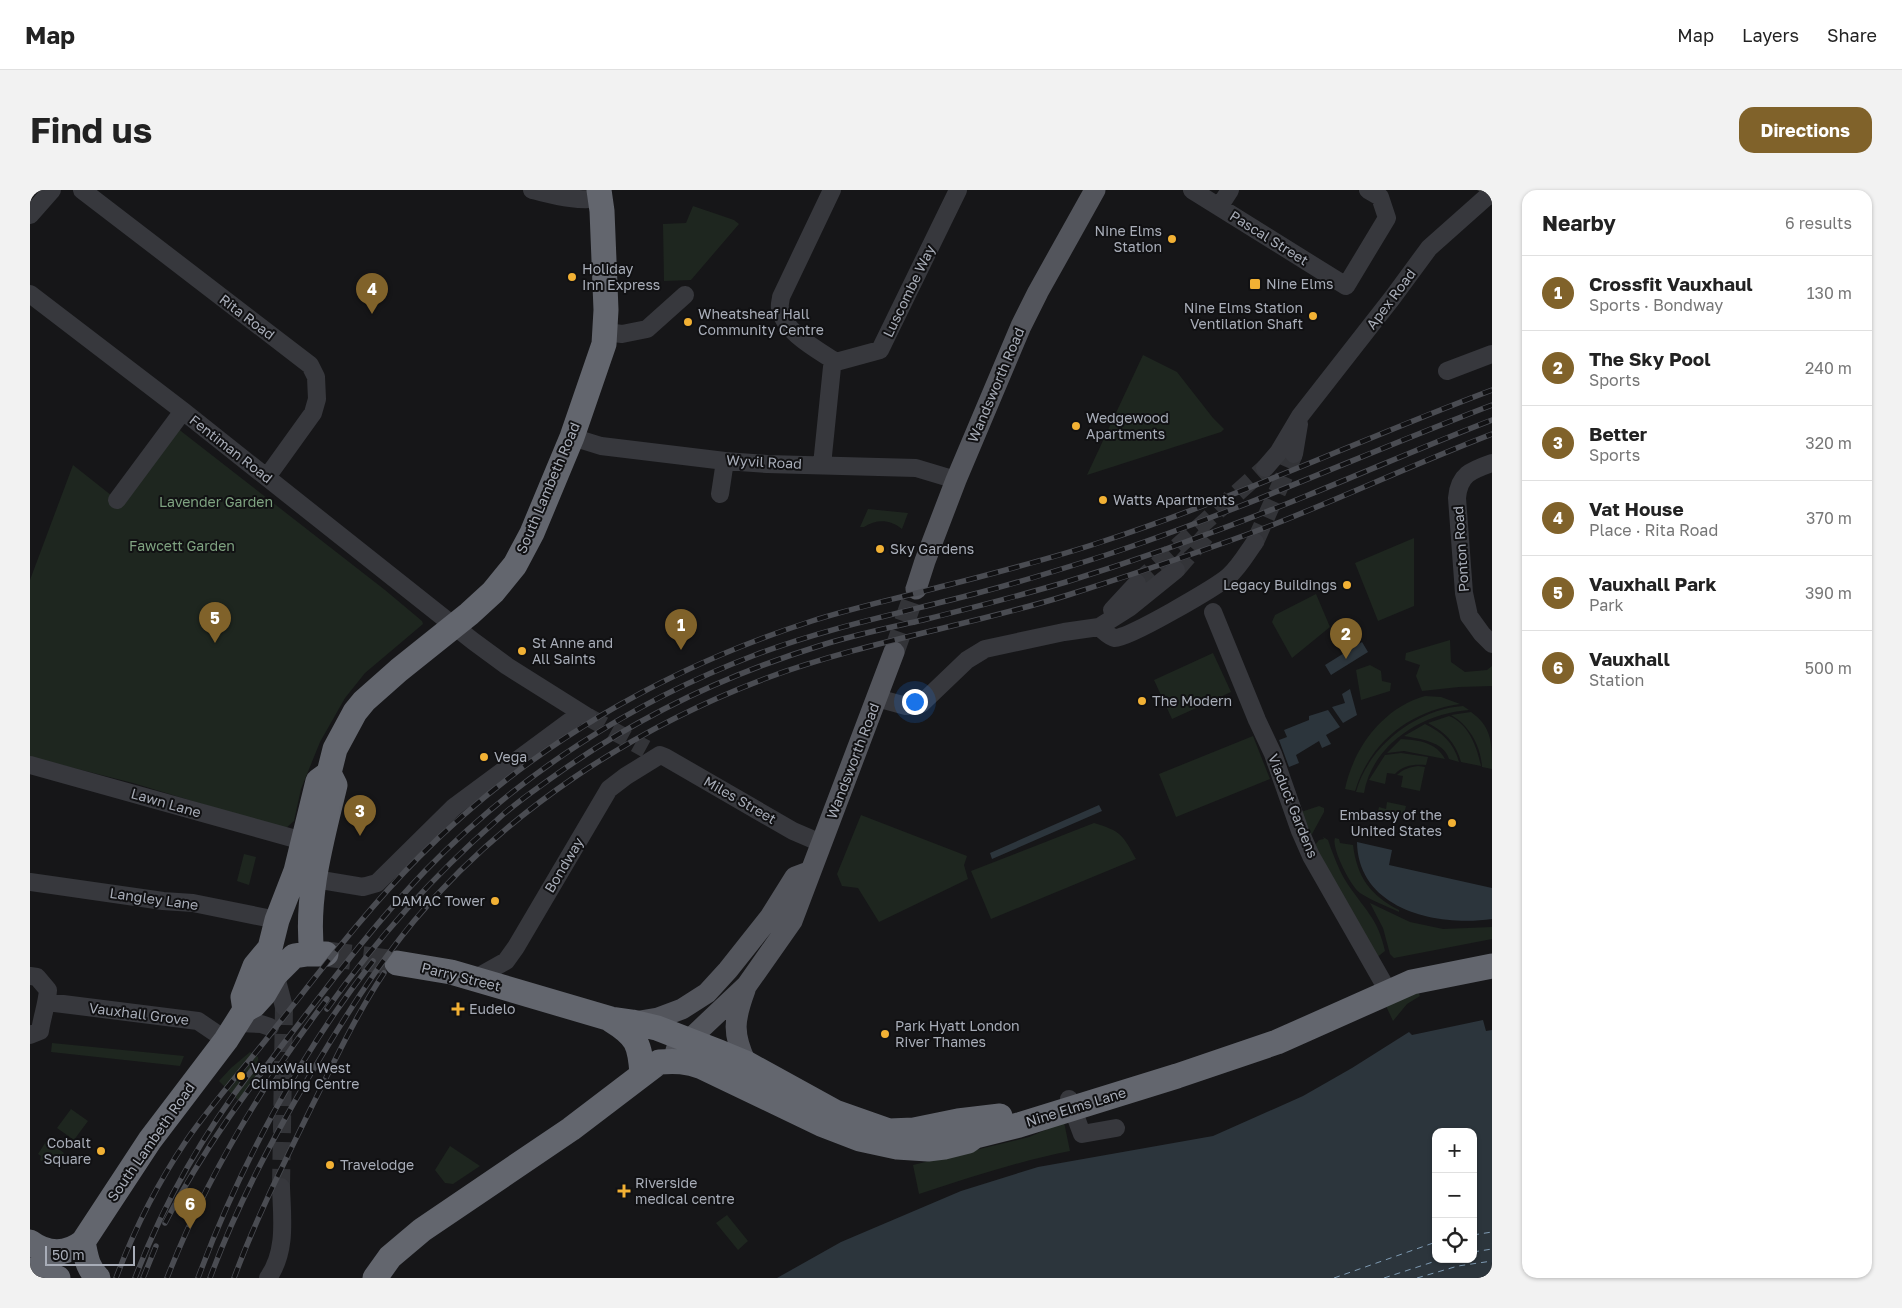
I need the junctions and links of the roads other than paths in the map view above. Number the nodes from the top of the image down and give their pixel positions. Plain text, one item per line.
1 (52, 190) edge
2 (82, 190) edge
3 (532, 190) edge
4 (832, 190) edge
5 (958, 190) edge
6 (1095, 190) edge
7 (1192, 190) edge
8 (1230, 190) edge
9 (1368, 190) edge
10 (1492, 192) edge
11 (600, 194) edge
12 (1219, 207) junction
13 (30, 215) edge
14 (30, 294) edge
15 (685, 295) dead end
16 (606, 332) junction
17 (1492, 354) edge
18 (836, 362) junction
19 (1447, 371) dead end
20 (183, 411) junction
21 (1300, 416) junction
22 (572, 437) junction
23 (1288, 457) tunnel mouth
24 (726, 461) junction
25 (1492, 463) edge
26 (822, 465) junction
27 (1265, 468) tunnel mouth
28 (267, 477) junction
29 (956, 480) junction
30 (720, 494) dead end
31 (117, 500) dead end
32 (1255, 542) tunnel mouth
33 (1176, 570) tunnel mouth
34 (1137, 583) tunnel mouth
35 (916, 589) tunnel mouth
36 (1213, 612) dead end
37 (455, 626) junction
38 (1091, 628) junction
39 (1492, 644) edge
40 (894, 652) tunnel mouth
41 (877, 698) junction
42 (660, 755) joint
43 (30, 765) edge
44 (329, 773) junction
45 (303, 841) junction
46 (821, 844) junction
47 (811, 871) junction
48 (315, 879) junction
49 (30, 882) edge
50 (276, 920) junction
51 (270, 948) junction
52 (1492, 954) edge
53 (397, 963) tunnel mouth
54 (1492, 966) edge
55 (275, 975) junction
56 (30, 976) edge
57 (474, 979) junction
58 (747, 985) junction
59 (1385, 986) junction
60 (47, 1002) junction
61 (284, 1007) tunnel mouth
62 (621, 1021) junction
63 (236, 1025) junction
64 (270, 1027) dead end
65 (30, 1035) edge
66 (689, 1040) junction
67 (746, 1063) junction
68 (651, 1068) junction
69 (1071, 1102) junction
70 (1116, 1128) dead end
71 (281, 1187) tunnel mouth
72 (30, 1242) edge
73 (83, 1242) junction
74 (30, 1270) edge
75 (58, 1278) edge
76 (98, 1278) edge
77 (268, 1278) edge
78 (375, 1278) edge

1 - 13 street
2 - 28 street, Rita Road
3 - 11 street
4 - 18 street
5 - 18 street, Luscombe Way
6 - 29 main road, Wandsworth Road
7 - 12 street, Pascal Street
8 - 12 street
9 - 12 street, Pascal Street
10 - 21 street, Apex Road
11 - 16 highway, South Lambeth Road
14 - 20 street, Fentiman Road
15 - 16 street
16 - 22 highway, South Lambeth Road
17 - 19 street
18 - 26 street
20 - 28 street, Fentiman Road
20 - 31 street
21 - 23 street
21 - 27 street, Apex Road
22 - 24 street, Wyvil Road
22 - 37 highway, South Lambeth Road
24 - 26 street, Wyvil Road
24 - 30 street
25 - 39 street, Ponton Road
26 - 29 street, Wyvil Road
28 - 37 street, Fentiman Road
29 - 35 main road, Wandsworth Road
32 - 38 street
33 - 38 street
34 - 38 street
36 - 59 street, Viaduct Gardens
37 - 44 highway, South Lambeth Road
37 - 48 street
38 - 41 street
40 - 41 main road, Wandsworth Road
41 - 46 main road, Wandsworth Road
42 - 46 street, Miles Street
42 - 57 street, Bondway
43 - 45 street, Lawn Lane
44 - 45 highway, South Lambeth Road
44 - 48 highway, South Lambeth Road
45 - 50 highway, South Lambeth Road
46 - 47 main road, Wandsworth Road
47 - 58 main road
47 - 62 main road
48 - 55 highway, South Lambeth Road
49 - 50 street, Langley Lane
50 - 51 highway, South Lambeth Road
51 - 55 street
51 - 63 highway, South Lambeth Road
52 - 59 highway, Nine Elms Lane
53 - 57 highway, Parry Street
54 - 59 highway, Nine Elms Lane
55 - 61 street
55 - 63 highway, South Lambeth Road
56 - 60 street
57 - 62 highway, Parry Street
58 - 66 main road
58 - 67 main road
59 - 69 highway, Nine Elms Lane
60 - 63 street, Vauxhall Grove
60 - 65 street
62 - 66 highway, Parry Street
62 - 68 highway, Parry Street
63 - 64 street
63 - 73 highway, South Lambeth Road
66 - 67 highway, Nine Elms Lane
66 - 68 main road
67 - 69 highway, Nine Elms Lane
68 - 69 highway, Nine Elms Lane
68 - 78 highway
69 - 70 street
71 - 77 street
72 - 73 highway
73 - 76 highway
74 - 75 highway

